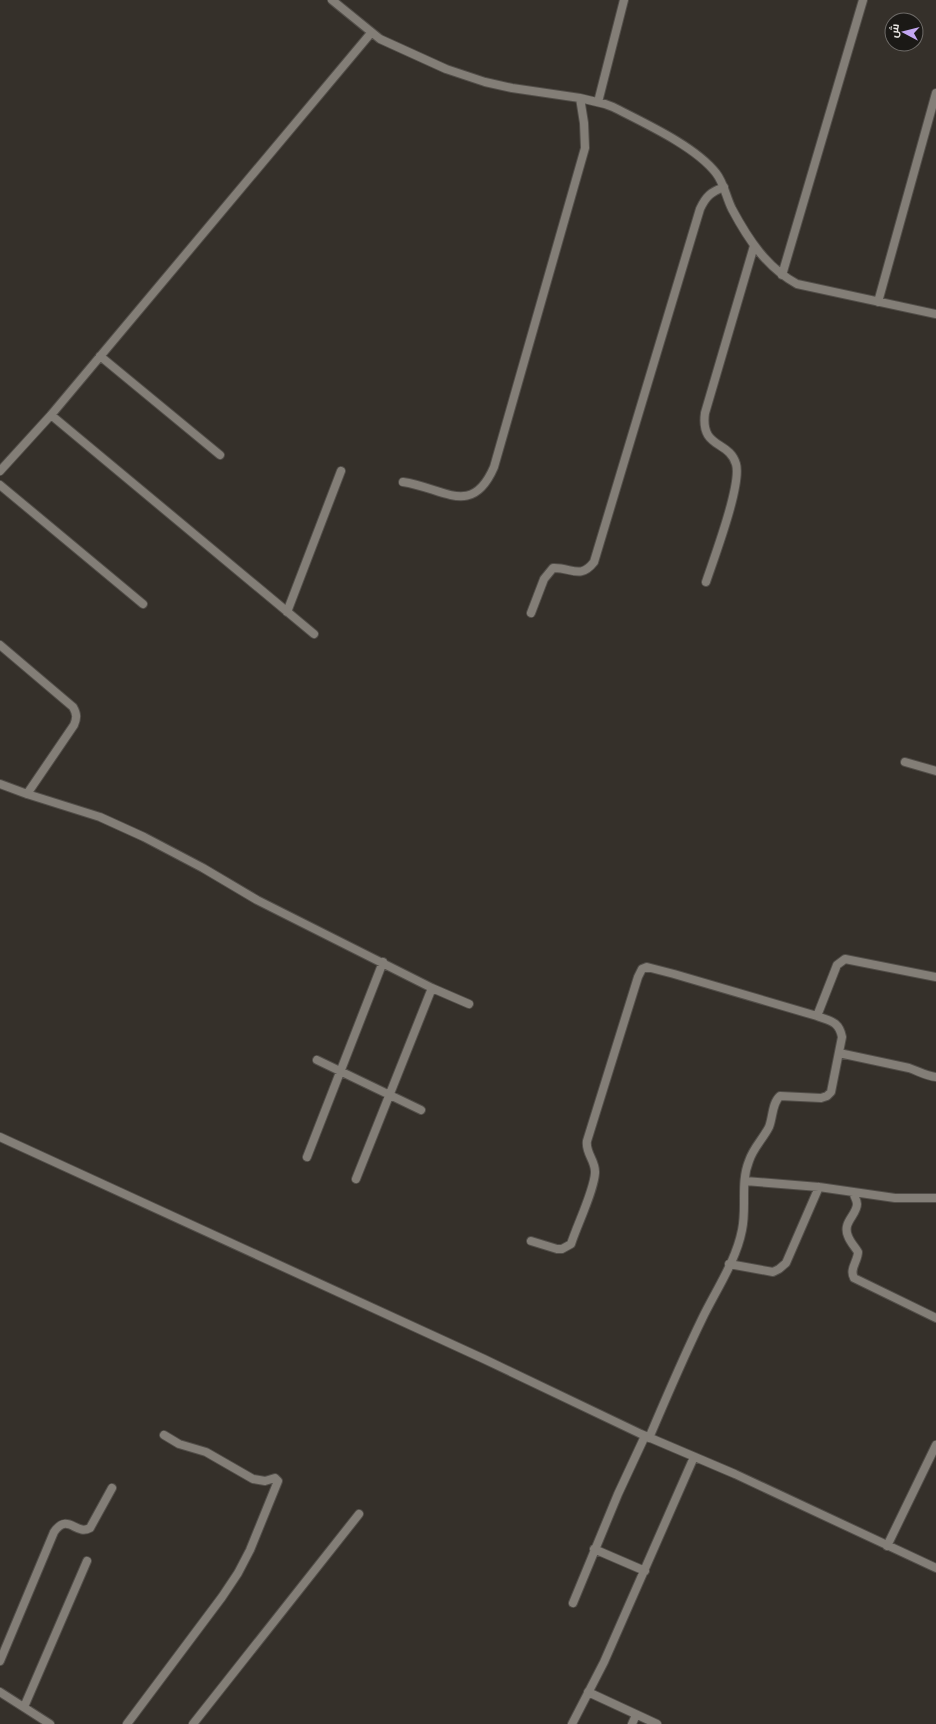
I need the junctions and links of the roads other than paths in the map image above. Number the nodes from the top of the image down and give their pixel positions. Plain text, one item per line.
1 (332, 0) edge
2 (624, 0) edge
3 (863, 0) edge
4 (371, 32) junction
5 (936, 93) edge
6 (580, 98) junction
7 (598, 102) junction
8 (724, 187) junction
9 (754, 246) junction
10 (782, 275) junction
11 (878, 302) junction
12 (936, 314) edge
13 (100, 356) junction
14 (51, 415) junction
15 (220, 455) dead end
16 (0, 471) edge
17 (341, 471) dead end
18 (404, 482) dead end
19 (0, 485) edge
20 (706, 582) dead end
21 (143, 604) dead end
22 (287, 612) junction
23 (531, 613) dead end
24 (314, 634) dead end
25 (0, 644) edge
26 (905, 762) dead end
27 (936, 771) edge
28 (0, 784) edge
29 (27, 794) junction
30 (382, 962) junction
31 (936, 977) edge
32 (432, 988) junction
33 (469, 1004) dead end
34 (817, 1016) junction
35 (839, 1053) junction
36 (317, 1060) dead end
37 (340, 1071) junction
38 (936, 1077) edge
39 (390, 1094) junction
40 (420, 1110) dead end
41 (0, 1137) edge
42 (307, 1157) dead end
43 (356, 1179) dead end
44 (745, 1181) junction
45 (819, 1187) junction
46 (853, 1192) junction
47 (936, 1198) edge
48 (530, 1241) dead end
49 (729, 1264) junction
50 (936, 1318) edge
51 (164, 1435) dead end
52 (647, 1437) junction
53 (936, 1445) edge
54 (694, 1457) junction
55 (112, 1488) dead end
56 (359, 1514) dead end
57 (887, 1546) junction
58 (594, 1549) junction
59 (87, 1561) dead end
60 (936, 1568) edge
61 (645, 1571) junction
62 (573, 1603) dead end
63 (0, 1661) edge
64 (0, 1692) edge
65 (588, 1692) junction
66 (24, 1707) junction
67 (636, 1715) junction
68 (47, 1723) edge
69 (128, 1724) edge
70 (193, 1724) edge
71 (572, 1724) edge
72 (632, 1724) edge
73 (657, 1724) edge

1 - 4 street
2 - 7 street
3 - 10 street
4 - 6 street
4 - 13 street
5 - 11 street
6 - 7 street
6 - 18 street
7 - 8 street
8 - 9 street
8 - 23 street
9 - 10 street
9 - 20 street
10 - 11 street
11 - 12 street
13 - 14 street
13 - 15 street
14 - 16 street
14 - 22 street
17 - 22 street
19 - 21 street
22 - 24 street
25 - 29 street
26 - 27 street
28 - 29 street
29 - 30 street
30 - 32 street
30 - 37 street
31 - 34 street
32 - 33 street
32 - 39 street
34 - 35 street
34 - 48 street
35 - 38 street
35 - 44 street
36 - 37 street
37 - 39 street
37 - 42 street
39 - 40 street
39 - 43 street
41 - 52 street
44 - 45 street
44 - 49 street
45 - 46 street
45 - 49 street
46 - 47 street
46 - 50 street
49 - 52 street
51 - 69 street
52 - 54 street
52 - 58 street
53 - 57 street
54 - 57 street
54 - 61 street
55 - 63 street
56 - 70 street
57 - 60 street
58 - 61 street
58 - 62 street
59 - 66 street
61 - 65 street
64 - 66 street
65 - 67 street
65 - 71 street
66 - 68 street
67 - 72 street
67 - 73 street

